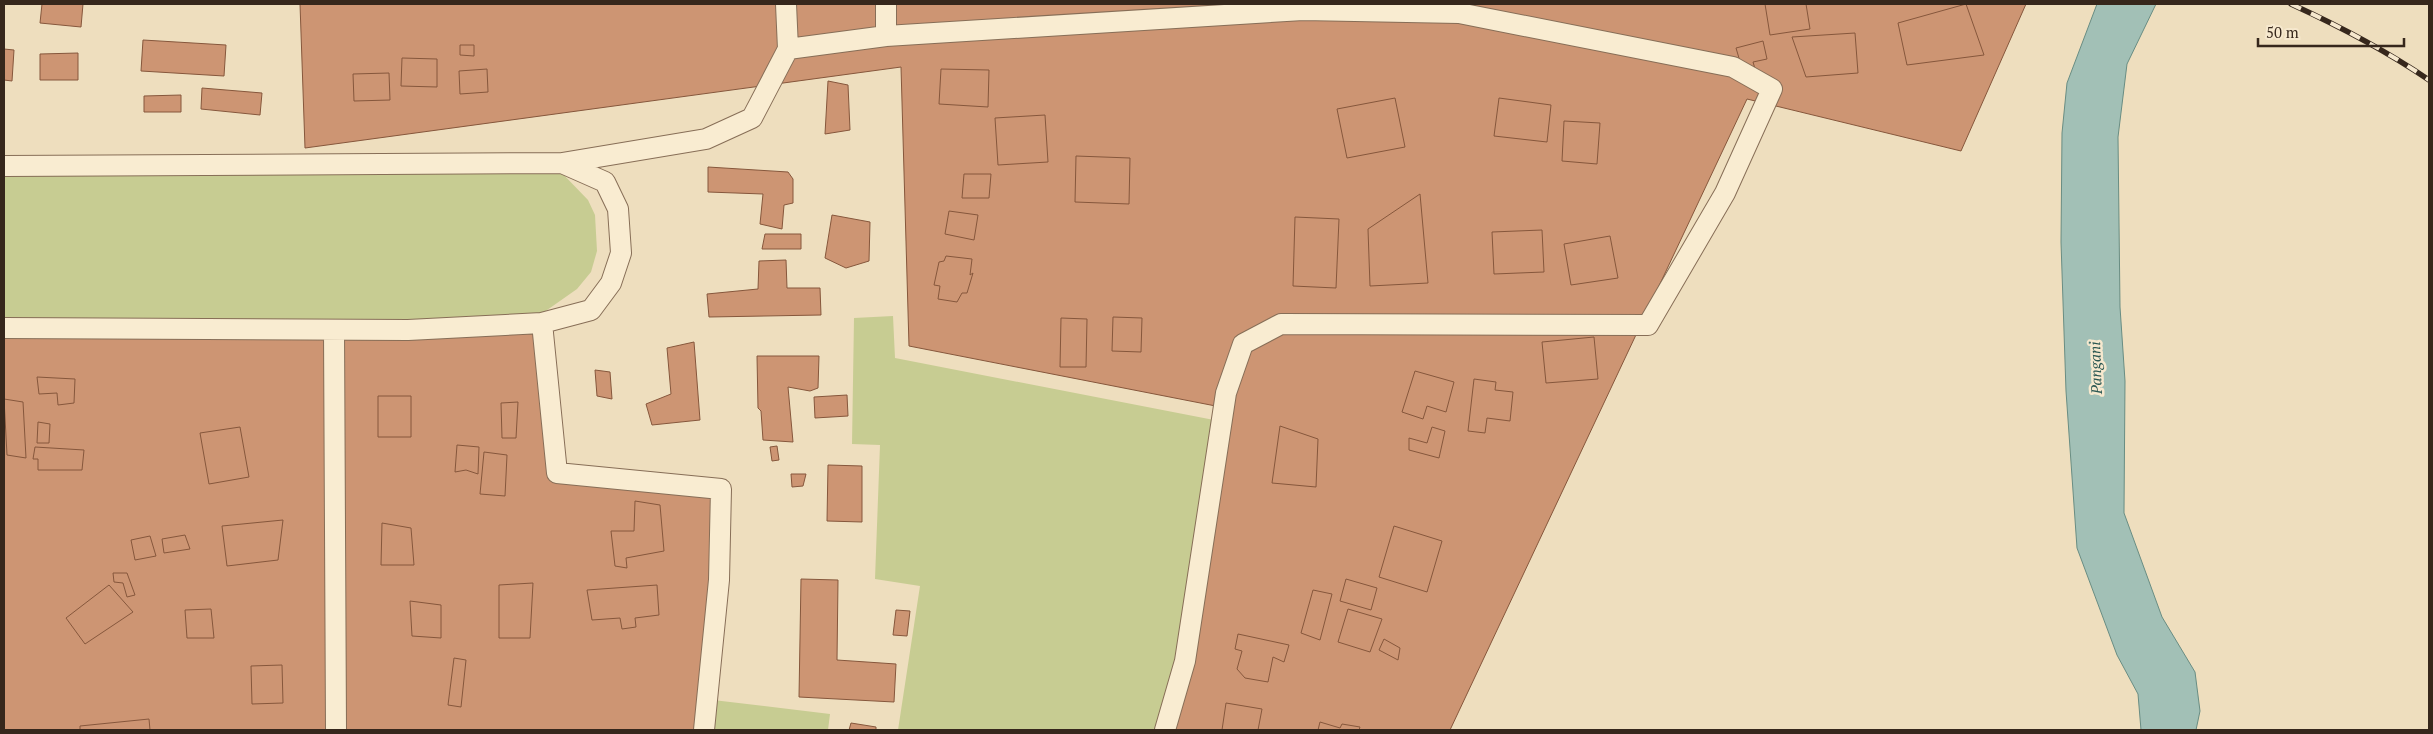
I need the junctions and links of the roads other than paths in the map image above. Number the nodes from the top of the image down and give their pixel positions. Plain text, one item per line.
1 (786, 4) edge
2 (886, 4) edge
3 (886, 36) junction
4 (788, 49) junction
5 (562, 163) junction
6 (4, 166) edge
7 (542, 323) junction
8 (4, 328) edge
9 (334, 330) junction
10 (336, 730) edge
11 (704, 730) edge
12 (1165, 730) edge

1 - 4 street
2 - 3 street
3 - 4 street
3 - 12 street
4 - 5 street
5 - 6 street
5 - 7 street
7 - 9 street
7 - 11 street
8 - 9 street
9 - 10 street

